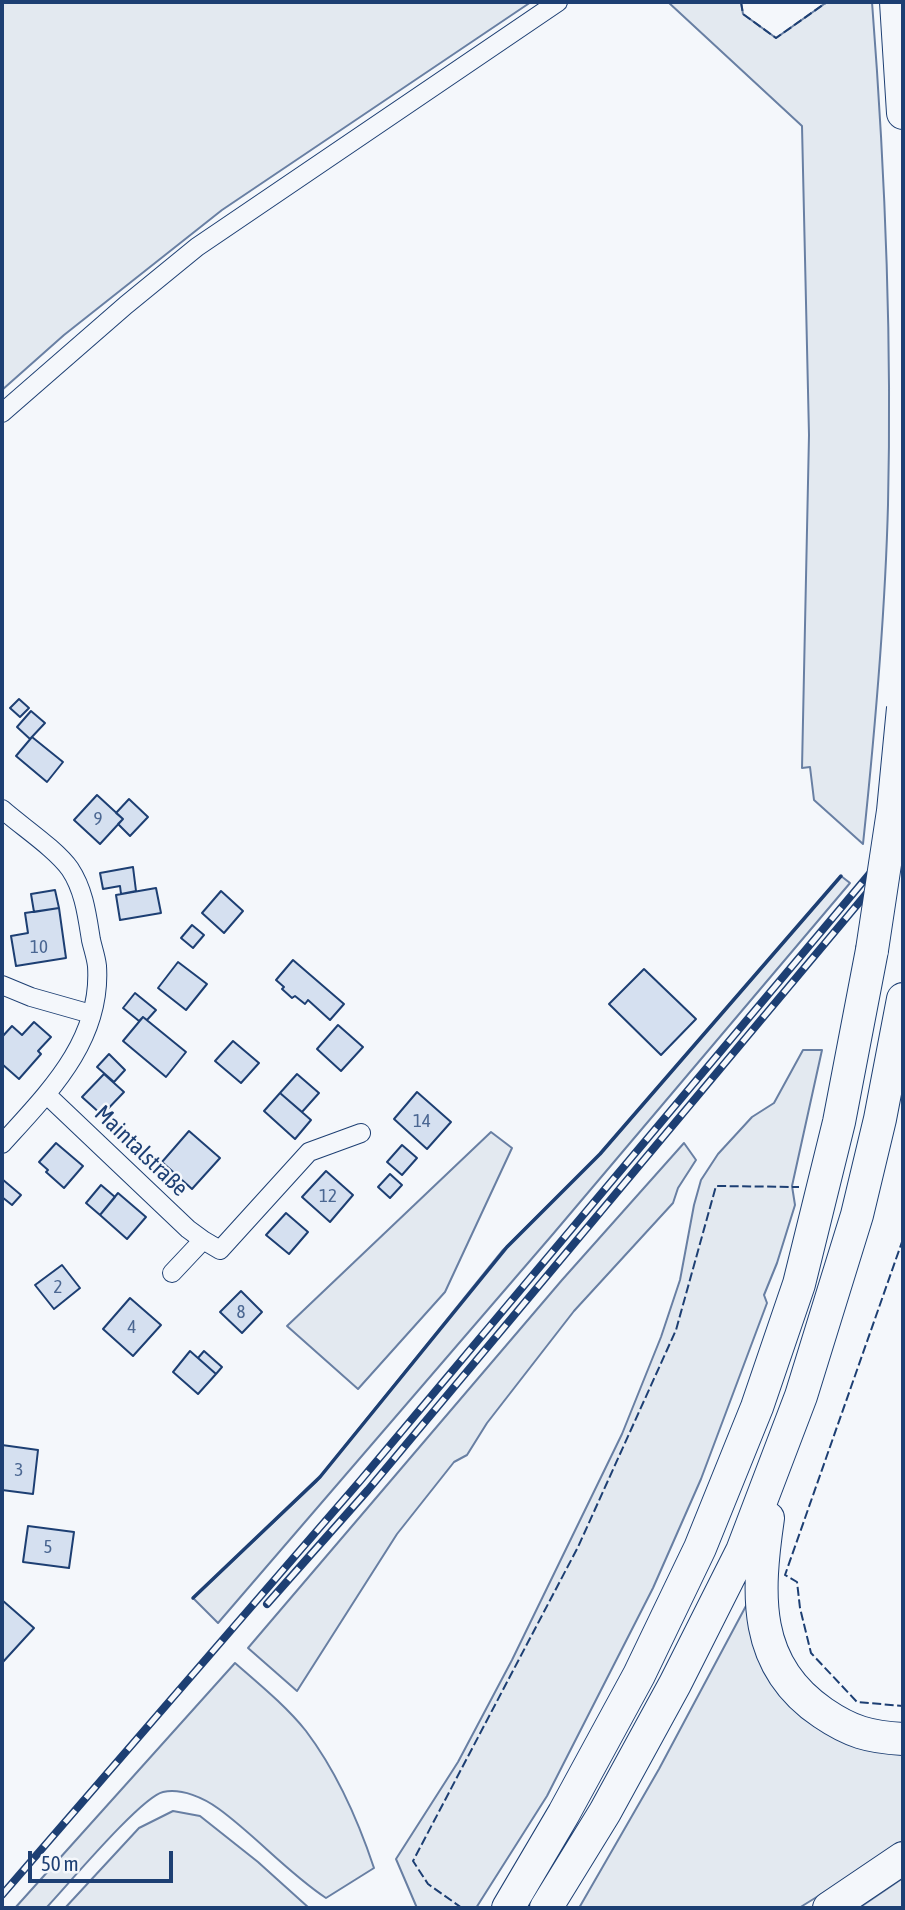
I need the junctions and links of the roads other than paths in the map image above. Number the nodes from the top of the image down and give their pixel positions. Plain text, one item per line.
1 (558, 2) edge
2 (896, 2) edge
3 (903, 113) edge
4 (2, 413) edge
5 (903, 708) edge
6 (2, 809) edge
7 (2, 985) edge
8 (903, 999) edge
9 (91, 1014) junction
10 (47, 1095) junction
11 (361, 1133) dead end
12 (2, 1144) edge
13 (203, 1240) junction
14 (172, 1273) dead end
15 (778, 1456) junction
16 (903, 1739) edge
17 (903, 1858) edge
18 (508, 1908) edge
19 (547, 1908) edge
20 (829, 1908) edge

1 - 4 street
2 - 3 highway
5 - 18 highway, bridge
6 - 9 street
7 - 9 street
8 - 15 highway
9 - 10 street
10 - 12 street
10 - 13 street, Maintalstraße
11 - 13 street
13 - 14 street
15 - 16 highway
15 - 19 highway
17 - 20 highway

